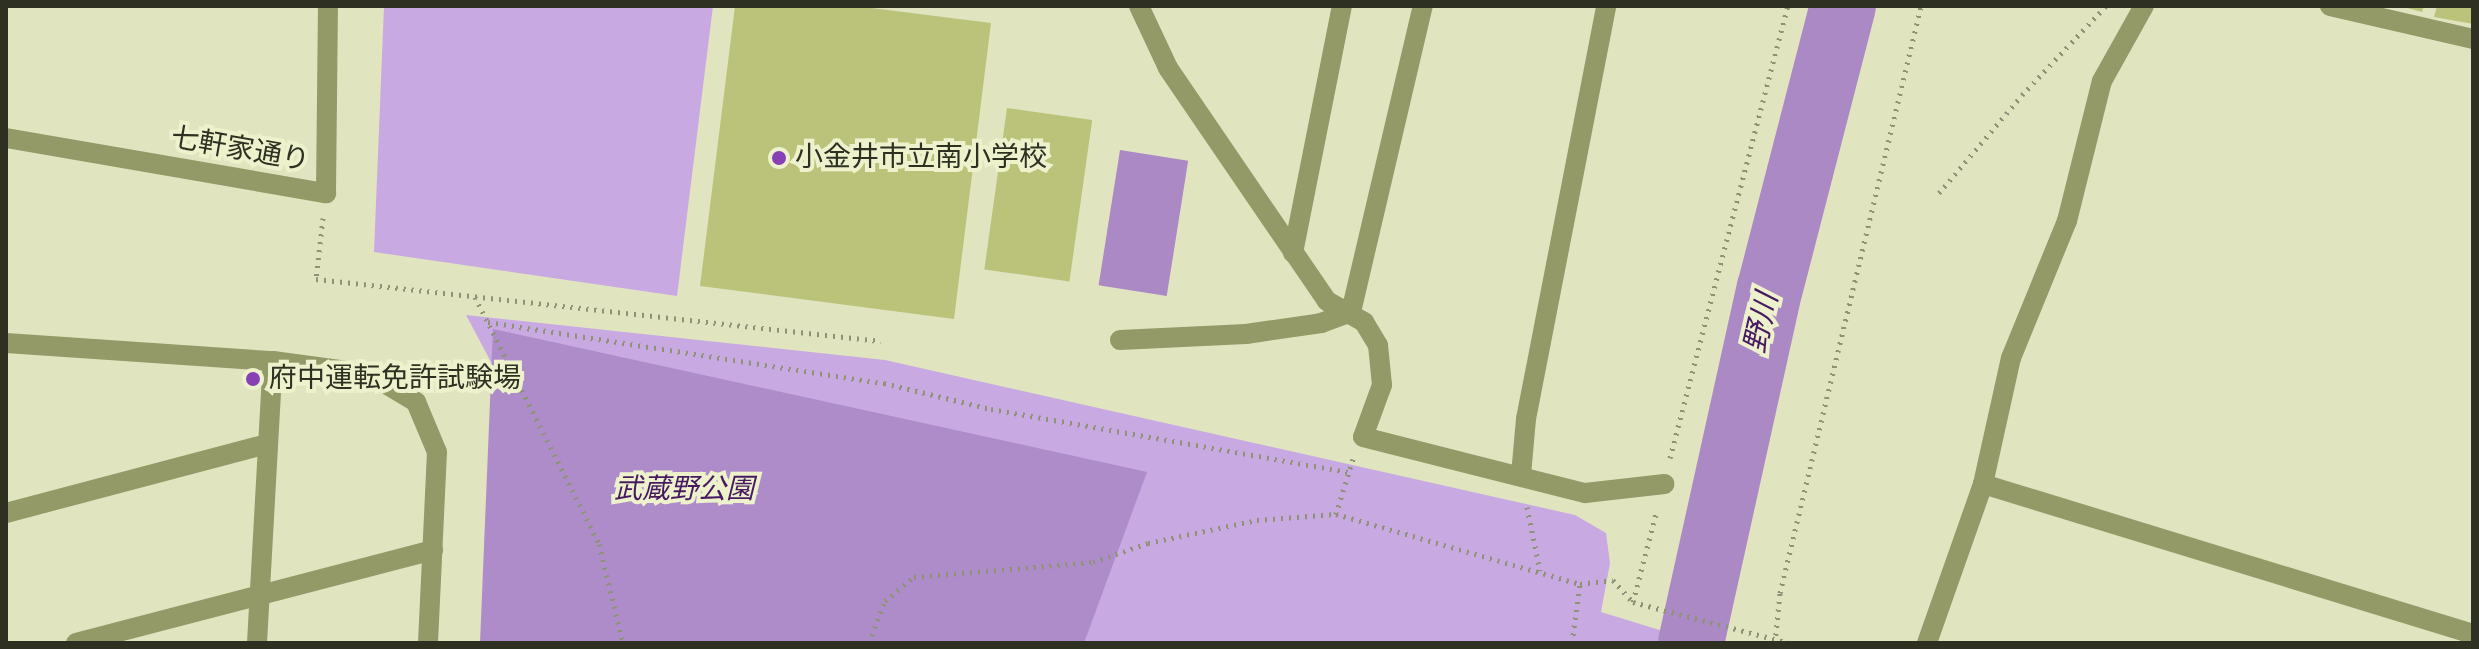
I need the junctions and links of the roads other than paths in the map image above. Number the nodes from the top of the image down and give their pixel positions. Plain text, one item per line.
1 (328, 6) edge
2 (1139, 6) edge
3 (1342, 6) edge
4 (1423, 6) edge
5 (1606, 6) edge
6 (2330, 6) edge
7 (2142, 9) edge
8 (2473, 39) edge
9 (6, 138) edge
10 (1293, 253) junction
11 (1351, 312) junction
12 (1120, 340) dead end
13 (6, 343) edge
14 (273, 361) junction
15 (267, 444) junction
16 (1521, 475) junction
17 (1664, 484) road end
18 (1983, 484) junction
19 (6, 513) edge
20 (433, 550) junction
21 (260, 596) junction
22 (2473, 634) edge
23 (76, 643) edge
24 (257, 643) edge
25 (428, 643) edge
26 (1927, 643) edge
27 (2470, 643) edge

1 - 9 street, 七軒家通り
2 - 10 street
3 - 10 street
4 - 11 street
5 - 16 street
6 - 8 street
7 - 18 street
10 - 11 street
11 - 12 street
11 - 16 street
13 - 14 street
14 - 15 street
14 - 20 street
15 - 19 street
15 - 21 street
16 - 17 street
18 - 22 street
18 - 26 street
20 - 21 street
20 - 25 street
21 - 23 street
21 - 24 street
22 - 27 street

